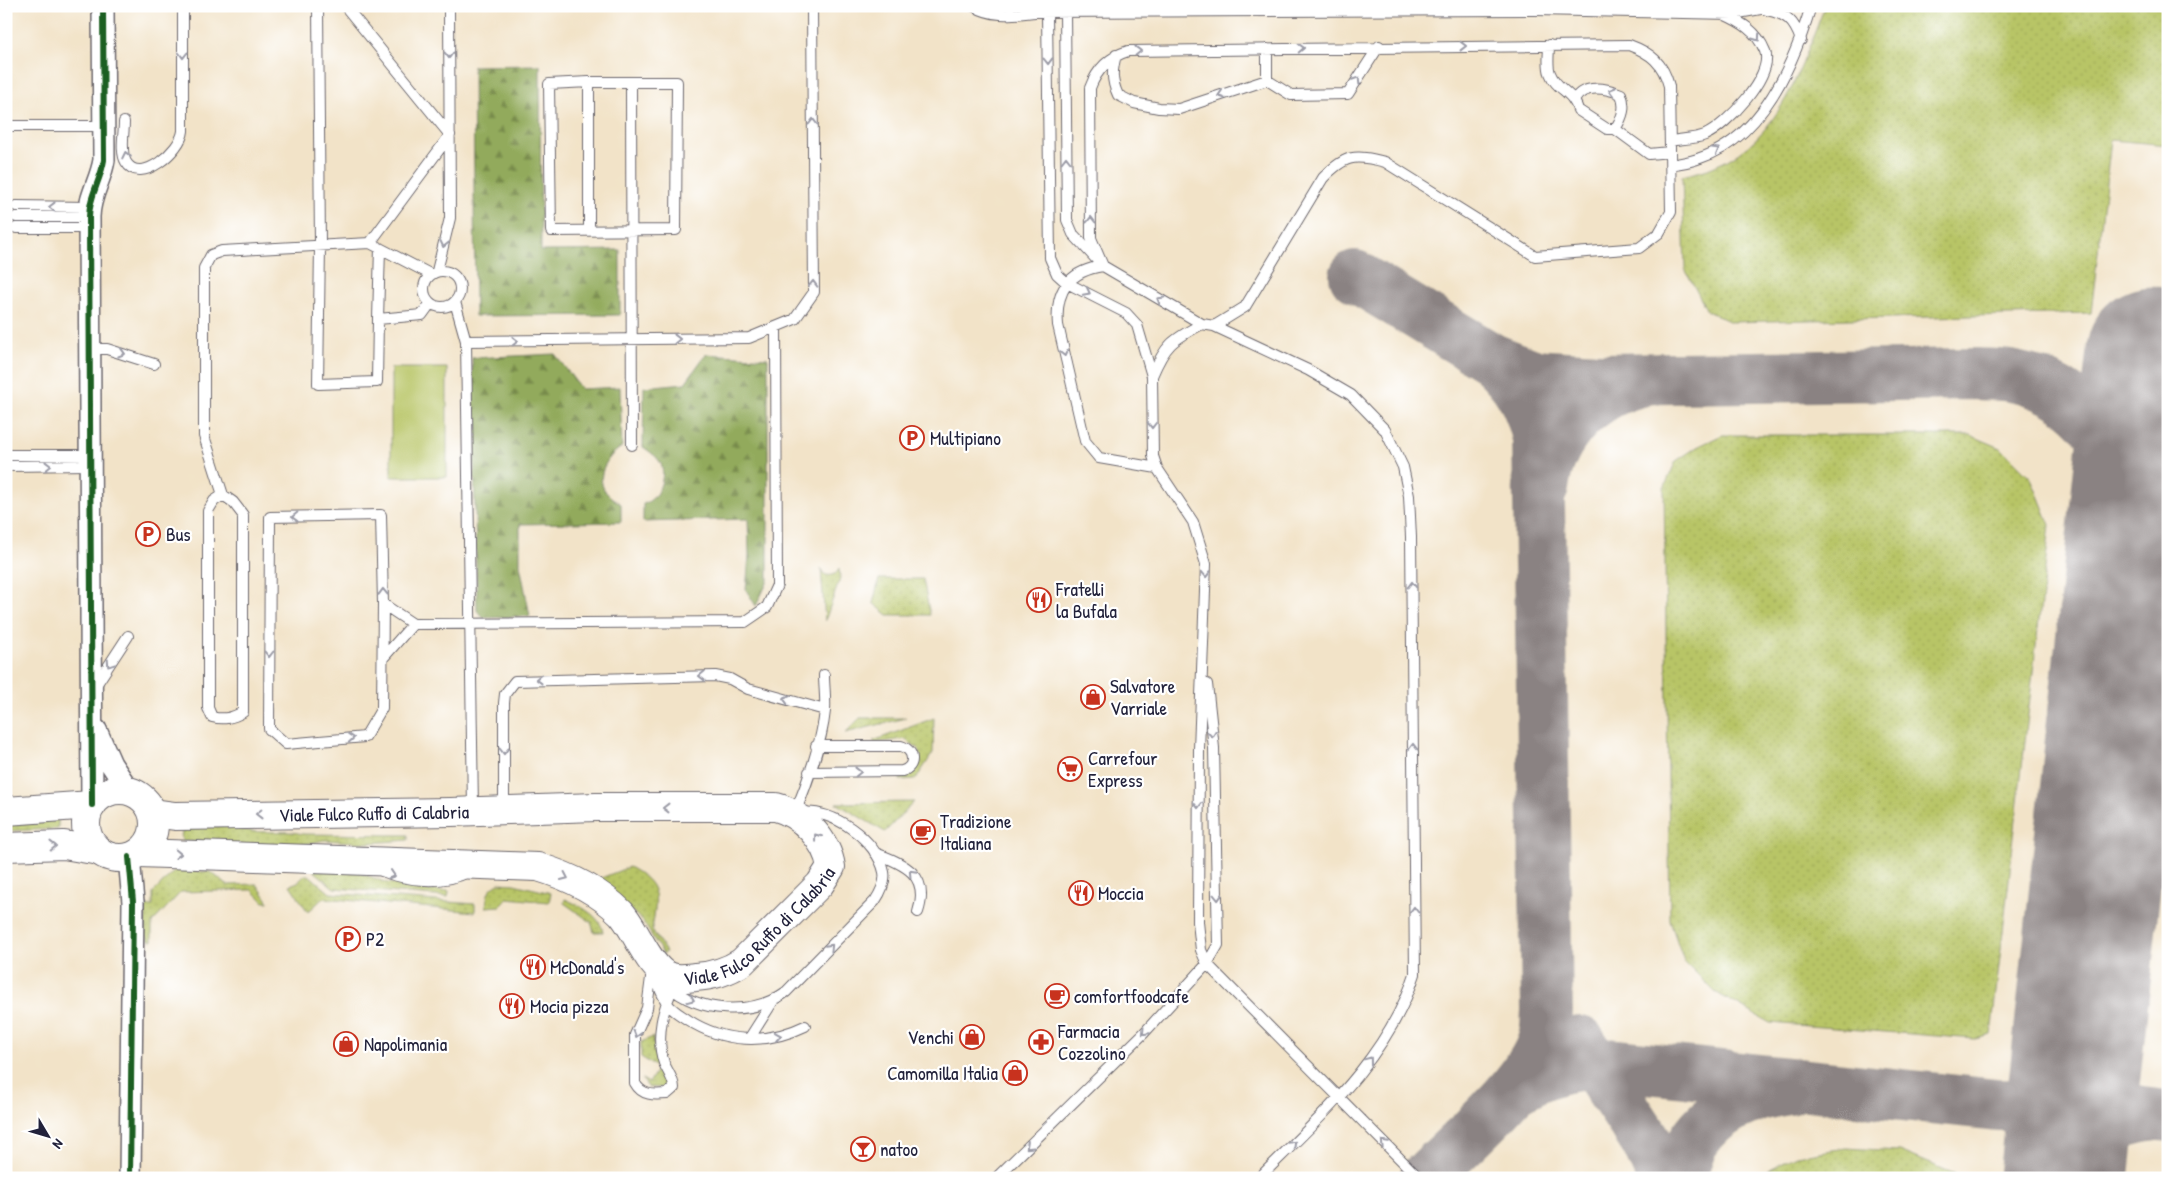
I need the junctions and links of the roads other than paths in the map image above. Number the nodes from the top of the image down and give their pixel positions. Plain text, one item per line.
1 (103, 6) edge
2 (183, 6) edge
3 (318, 6) edge
4 (345, 6) edge
5 (449, 6) edge
6 (812, 6) edge
7 (974, 6) edge
8 (1024, 6) edge
9 (1777, 6) edge
10 (1811, 6) edge
11 (1065, 10) junction
12 (1763, 10) junction
13 (1035, 12) junction
14 (1047, 12) junction
15 (1717, 13) junction
16 (1801, 40) junction
17 (1549, 45) junction
18 (1379, 46) junction
19 (1267, 49) junction
20 (1116, 55) junction
21 (1267, 80) junction
22 (589, 82) junction
23 (631, 82) junction
24 (1575, 99) junction
25 (114, 124) junction
26 (6, 126) edge
27 (1615, 129) junction
28 (450, 135) junction
29 (1670, 140) junction
30 (1670, 152) junction
31 (1671, 165) junction
32 (16, 206) dead end
33 (16, 217) dead end
34 (89, 218) junction
35 (16, 228) dead end
36 (589, 230) junction
37 (630, 230) junction
38 (370, 243) junction
39 (320, 246) junction
40 (380, 248) junction
41 (1103, 266) junction
42 (434, 273) junction
43 (1067, 282) junction
44 (455, 302) junction
45 (430, 304) junction
46 (378, 319) junction
47 (1202, 324) junction
48 (1214, 326) junction
49 (776, 327) junction
50 (631, 339) junction
51 (466, 341) junction
52 (89, 349) junction
53 (154, 364) dead end
54 (1152, 376) junction
55 (632, 445) dead end
56 (6, 455) edge
57 (90, 460) junction
58 (6, 466) edge
59 (1156, 468) junction
60 (223, 495) junction
61 (383, 604) junction
62 (413, 624) junction
63 (470, 624) junction
64 (128, 636) dead end
65 (1203, 651) junction
66 (383, 658) junction
67 (824, 675) dead end
68 (92, 691) junction
69 (825, 710) junction
70 (93, 723) junction
71 (816, 746) junction
72 (809, 772) junction
73 (129, 791) junction
74 (92, 804) junction
75 (6, 811) edge
76 (504, 811) junction
77 (472, 812) junction
78 (153, 813) junction
79 (794, 814) junction
80 (6, 847) edge
81 (99, 851) junction
82 (875, 853) junction
83 (134, 855) junction
84 (918, 912) dead end
85 (652, 964) junction
86 (1207, 964) junction
87 (675, 984) junction
88 (775, 998) junction
89 (667, 1004) junction
90 (805, 1026) dead end
91 (749, 1039) junction
92 (1339, 1098) junction
93 (130, 1178) edge
94 (996, 1178) edge
95 (1259, 1178) edge
96 (1419, 1178) edge

1 - 25 street
2 -> 25 lane
3 - 39 lane
4 - 28 lane
5 -> 28 lane
49 -> 6 lane
7 - 13 lane
8 - 13 lane
9 - 12 lane
10 - 16 lane
11 - 14 lane
11 - 15 lane
41 -> 11 lane
12 - 15 lane
12 - 16 lane
13 - 14 lane
14 -> 43 lane
15 -> 29 lane
31 -> 16 lane
18 -> 17 lane
17 - 24 lane
17 - 29 lane
19 -> 18 lane
21 -> 18 lane
20 -> 19 lane
19 - 21 lane
21 -> 20 lane
41 -> 20 lane
22 - 23 lane
22 - 36 lane
22 - 36 lane
23 - 37 lane
23 - 37 lane
24 - 27 lane
27 -> 24 lane
25 - 26 lane
25 - 34 street
27 - 30 lane
28 - 38 lane
28 -> 42 lane
29 - 30 lane
30 - 31 lane
31 - 48 lane
34 -> 32 lane
33 - 34 lane
34 - 35 lane
34 - 52 street
36 - 37 lane
37 - 50 lane
38 - 39 lane
38 - 40 lane
39 - 46 lane
39 - 60 lane
40 - 42 lane
40 - 46 lane
41 - 43 lane
47 -> 41 lane
42 - 44 lane
42 - 45 lane
43 -> 54 lane
43 -> 59 lane
44 - 45 lane
44 - 51 lane
45 - 46 lane
47 - 48 lane
47 - 54 lane
92 -> 48 lane
50 -> 49 lane
49 - 63 lane
51 -> 50 lane
50 - 55 lane
51 - 63 lane
52 -> 53 lane
52 - 57 street
54 -> 59 lane
56 - 57 lane
58 -> 57 lane
57 - 68 street
59 -> 65 lane
60 - 60 lane
61 - 62 lane
61 - 66 lane
61 -> 66 lane
62 - 63 lane
62 - 66 lane
63 - 77 lane
64 -> 68 lane
65 -> 86 lane
65 -> 86 lane
67 - 69 lane
68 - 70 street
69 - 71 lane
69 -> 76 lane
70 - 73 street
70 - 74 street
71 - 72 lane
72 -> 71 lane
72 - 79 lane
73 - 74 main road
73 - 78 main road
74 - 75 main road
74 - 81 main road
76 - 77 main road, Viale Fulco Ruffo di Calabria
79 -> 76 main road, Viale Fulco Ruffo di Calabria
77 -> 78 main road, Viale Fulco Ruffo di Calabria
78 - 83 main road
79 - 82 lane
87 -> 79 main road, Viale Fulco Ruffo di Calabria
80 -> 81 main road
81 - 83 main road
84 -> 82 lane
88 -> 82 lane
83 -> 85 main road, Viale Fulco Ruffo di Calabria
83 - 93 street
85 - 87 main road, Viale Fulco Ruffo di Calabria
85 - 89 lane
85 -> 89 lane
86 - 92 lane
86 -> 94 lane
87 -> 88 lane
87 - 89 lane
88 - 91 lane
89 - 91 lane
91 -> 90 lane
95 -> 92 lane
96 -> 92 lane

